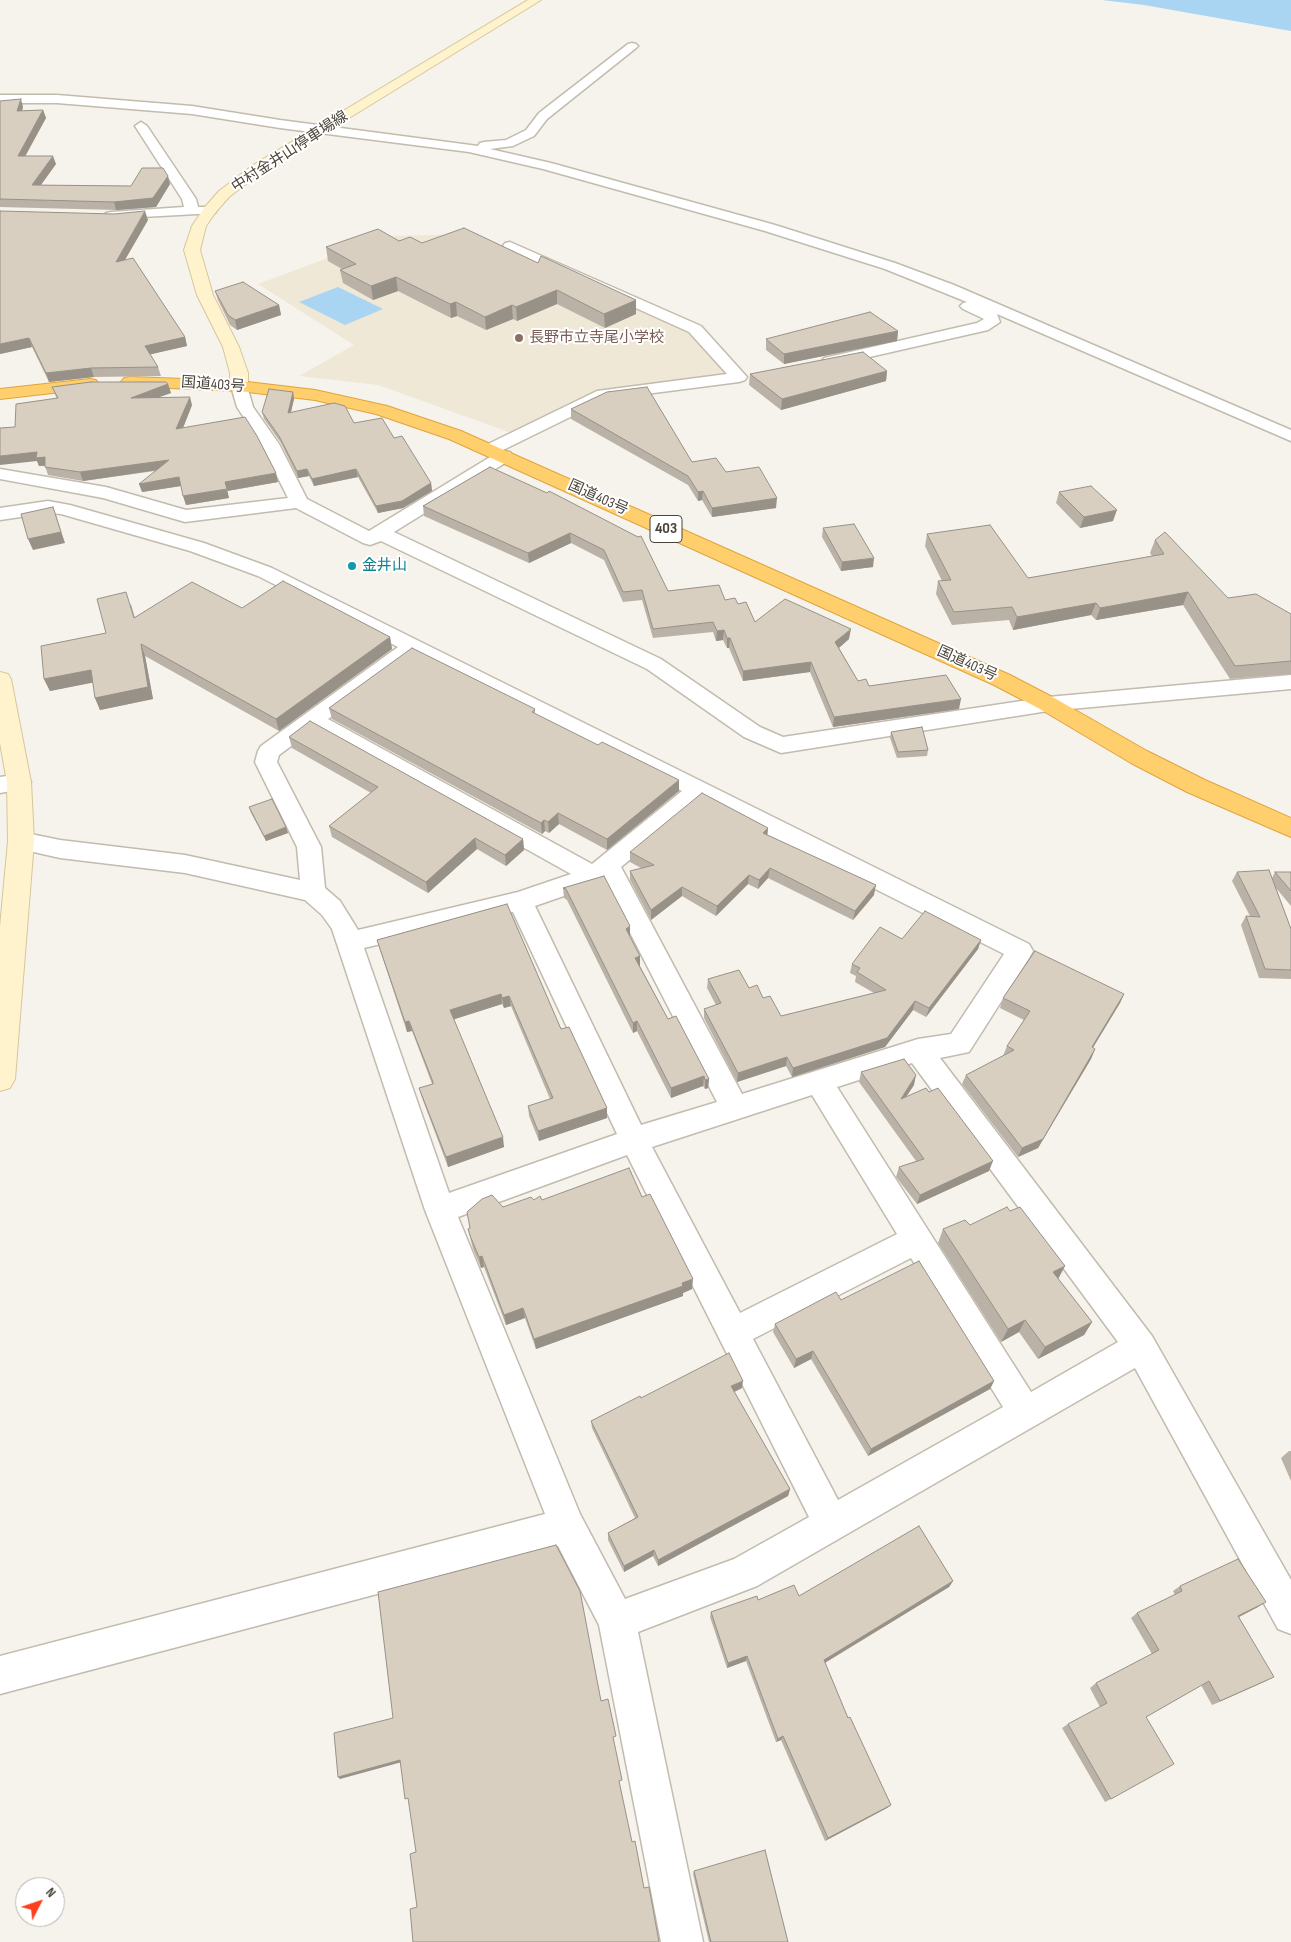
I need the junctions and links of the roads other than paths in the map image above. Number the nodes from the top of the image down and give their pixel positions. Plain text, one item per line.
1 (536, 0) edge
2 (632, 46) dead end
3 (0, 99) edge
4 (141, 126) dead end
5 (326, 127) junction
6 (469, 148) junction
7 (192, 210) junction
8 (210, 210) junction
9 (98, 216) edge
10 (510, 246) dead end
11 (949, 288) junction
12 (814, 365) edge
13 (759, 376) edge
14 (739, 377) junction
15 (239, 386) junction
16 (0, 394) edge
17 (1291, 436) edge
18 (497, 453) junction
19 (0, 474) edge
20 (298, 502) junction
21 (0, 514) edge
22 (380, 532) junction
23 (414, 646) junction
24 (0, 679) edge
25 (1291, 682) edge
26 (1048, 704) junction
27 (312, 720) junction
28 (10, 784) edge
29 (700, 789) junction
30 (1291, 828) edge
31 (21, 841) junction
32 (601, 871) junction
33 (313, 892) junction
34 (520, 901) junction
35 (350, 942) junction
36 (918, 1050) junction
37 (0, 1079) edge
38 (818, 1081) junction
39 (735, 1108) junction
40 (634, 1140) junction
41 (440, 1210) junction
42 (917, 1239) junction
43 (733, 1333) junction
44 (1141, 1347) junction
45 (1026, 1412) junction
46 (831, 1524) junction
47 (567, 1526) junction
48 (1291, 1616) edge
49 (617, 1621) junction
50 (0, 1675) edge
51 (682, 1942) edge

1 - 5 main road, 中村金井山停車場線
2 - 6 street
3 - 5 street
4 - 7 street
5 - 6 street
5 - 8 main road, 中村金井山停車場線
6 - 11 street
7 - 8 street
7 - 9 street
8 - 15 main road, 中村金井山停車場線
10 - 14 street
11 - 12 street
11 - 17 street
13 - 14 street
14 - 18 street
15 - 16 highway, 国道403号 / 403
15 - 18 highway, 国道403号 / 403
15 - 20 street
18 - 22 street
18 - 26 highway, 国道403号 / 403
19 - 20 street
20 - 22 street
21 - 23 street
22 - 26 street
23 - 27 street
23 - 29 street
24 - 28 main road
25 - 26 street
26 - 30 highway, 国道403号 / 403
27 - 32 street
27 - 33 street
28 - 31 main road
29 - 32 street
29 - 36 street
31 - 33 street
31 - 37 main road
32 - 34 street
32 - 39 street
33 - 35 street
34 - 35 street
34 - 40 street
35 - 41 street
36 - 38 street
36 - 44 street
38 - 39 street
38 - 42 street
39 - 40 street
40 - 41 street
40 - 43 street
41 - 47 street
42 - 43 street
42 - 45 street
43 - 46 street
44 - 45 street
44 - 48 street
45 - 46 street
46 - 49 street
47 - 49 street
47 - 50 street
49 - 51 street

